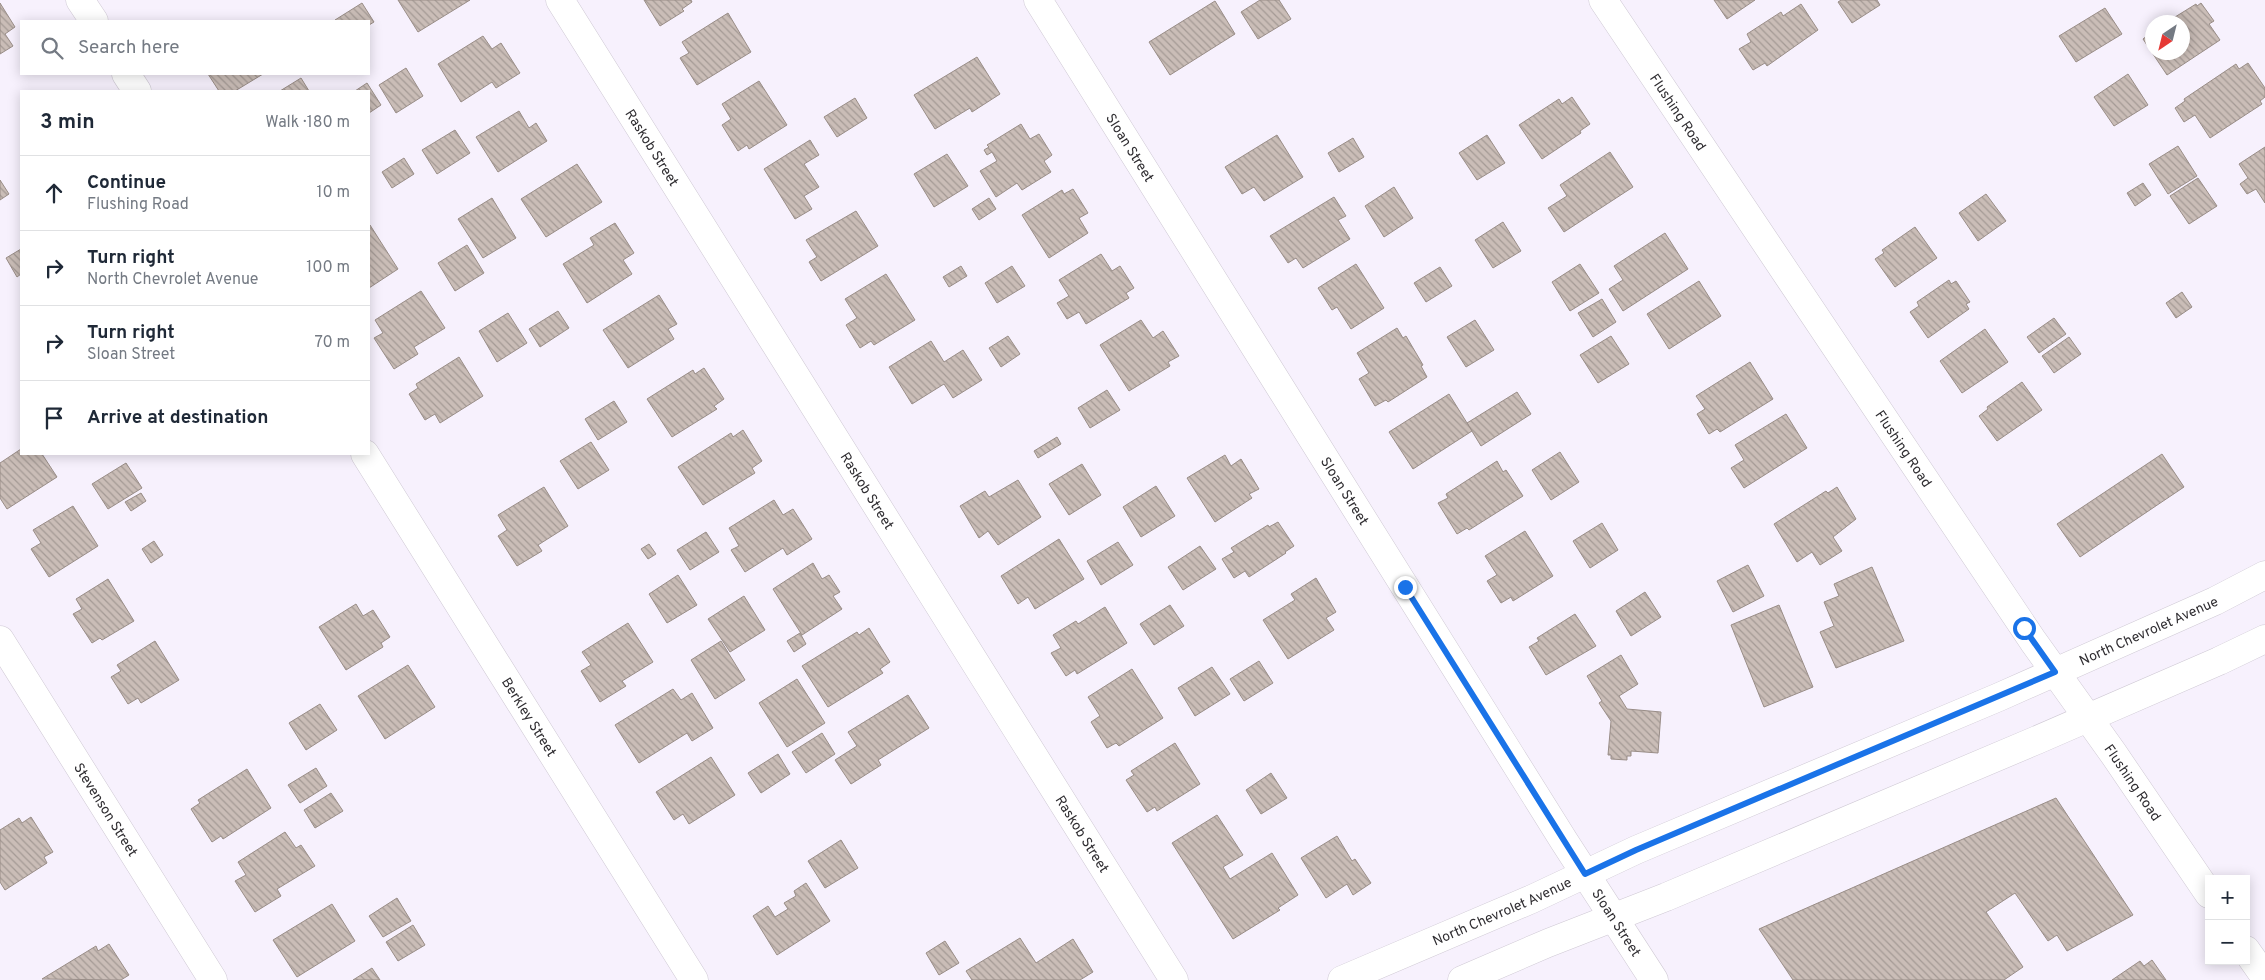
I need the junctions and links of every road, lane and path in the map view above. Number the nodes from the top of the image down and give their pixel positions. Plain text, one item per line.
1 (80, 0) edge
2 (560, 0) edge
3 (1038, 0) edge
4 (1603, 0) edge
5 (93, 20) edge
6 (127, 75) edge
7 (136, 90) edge
8 (366, 455) edge
9 (2265, 575) edge
10 (2265, 638) edge
11 (0, 640) edge
12 (2055, 672) junction
13 (2088, 718) junction
14 (1585, 874) junction
15 (2205, 888) edge
16 (1613, 918) junction
17 (2250, 956) edge
18 (2265, 977) edge
19 (213, 980) edge
20 (694, 980) edge
21 (1174, 980) edge
22 (1342, 980) edge
23 (1462, 980) edge
24 (1654, 980) edge

1 - 5 street
2 - 21 street, Raskob Street
3 - 14 street, Sloan Street
4 - 12 street, Flushing Road
6 - 7 street
8 - 20 street, Berkley Street
9 - 12 street, North Chevrolet Avenue
10 - 13 street
11 - 19 street, Stevenson Street
12 - 13 street, Flushing Road
12 - 14 street, North Chevrolet Avenue
13 - 15 street, Flushing Road
13 - 16 street
14 - 16 street, Sloan Street
14 - 22 street, North Chevrolet Avenue
16 - 23 street
16 - 24 street, Sloan Street
17 - 18 street

